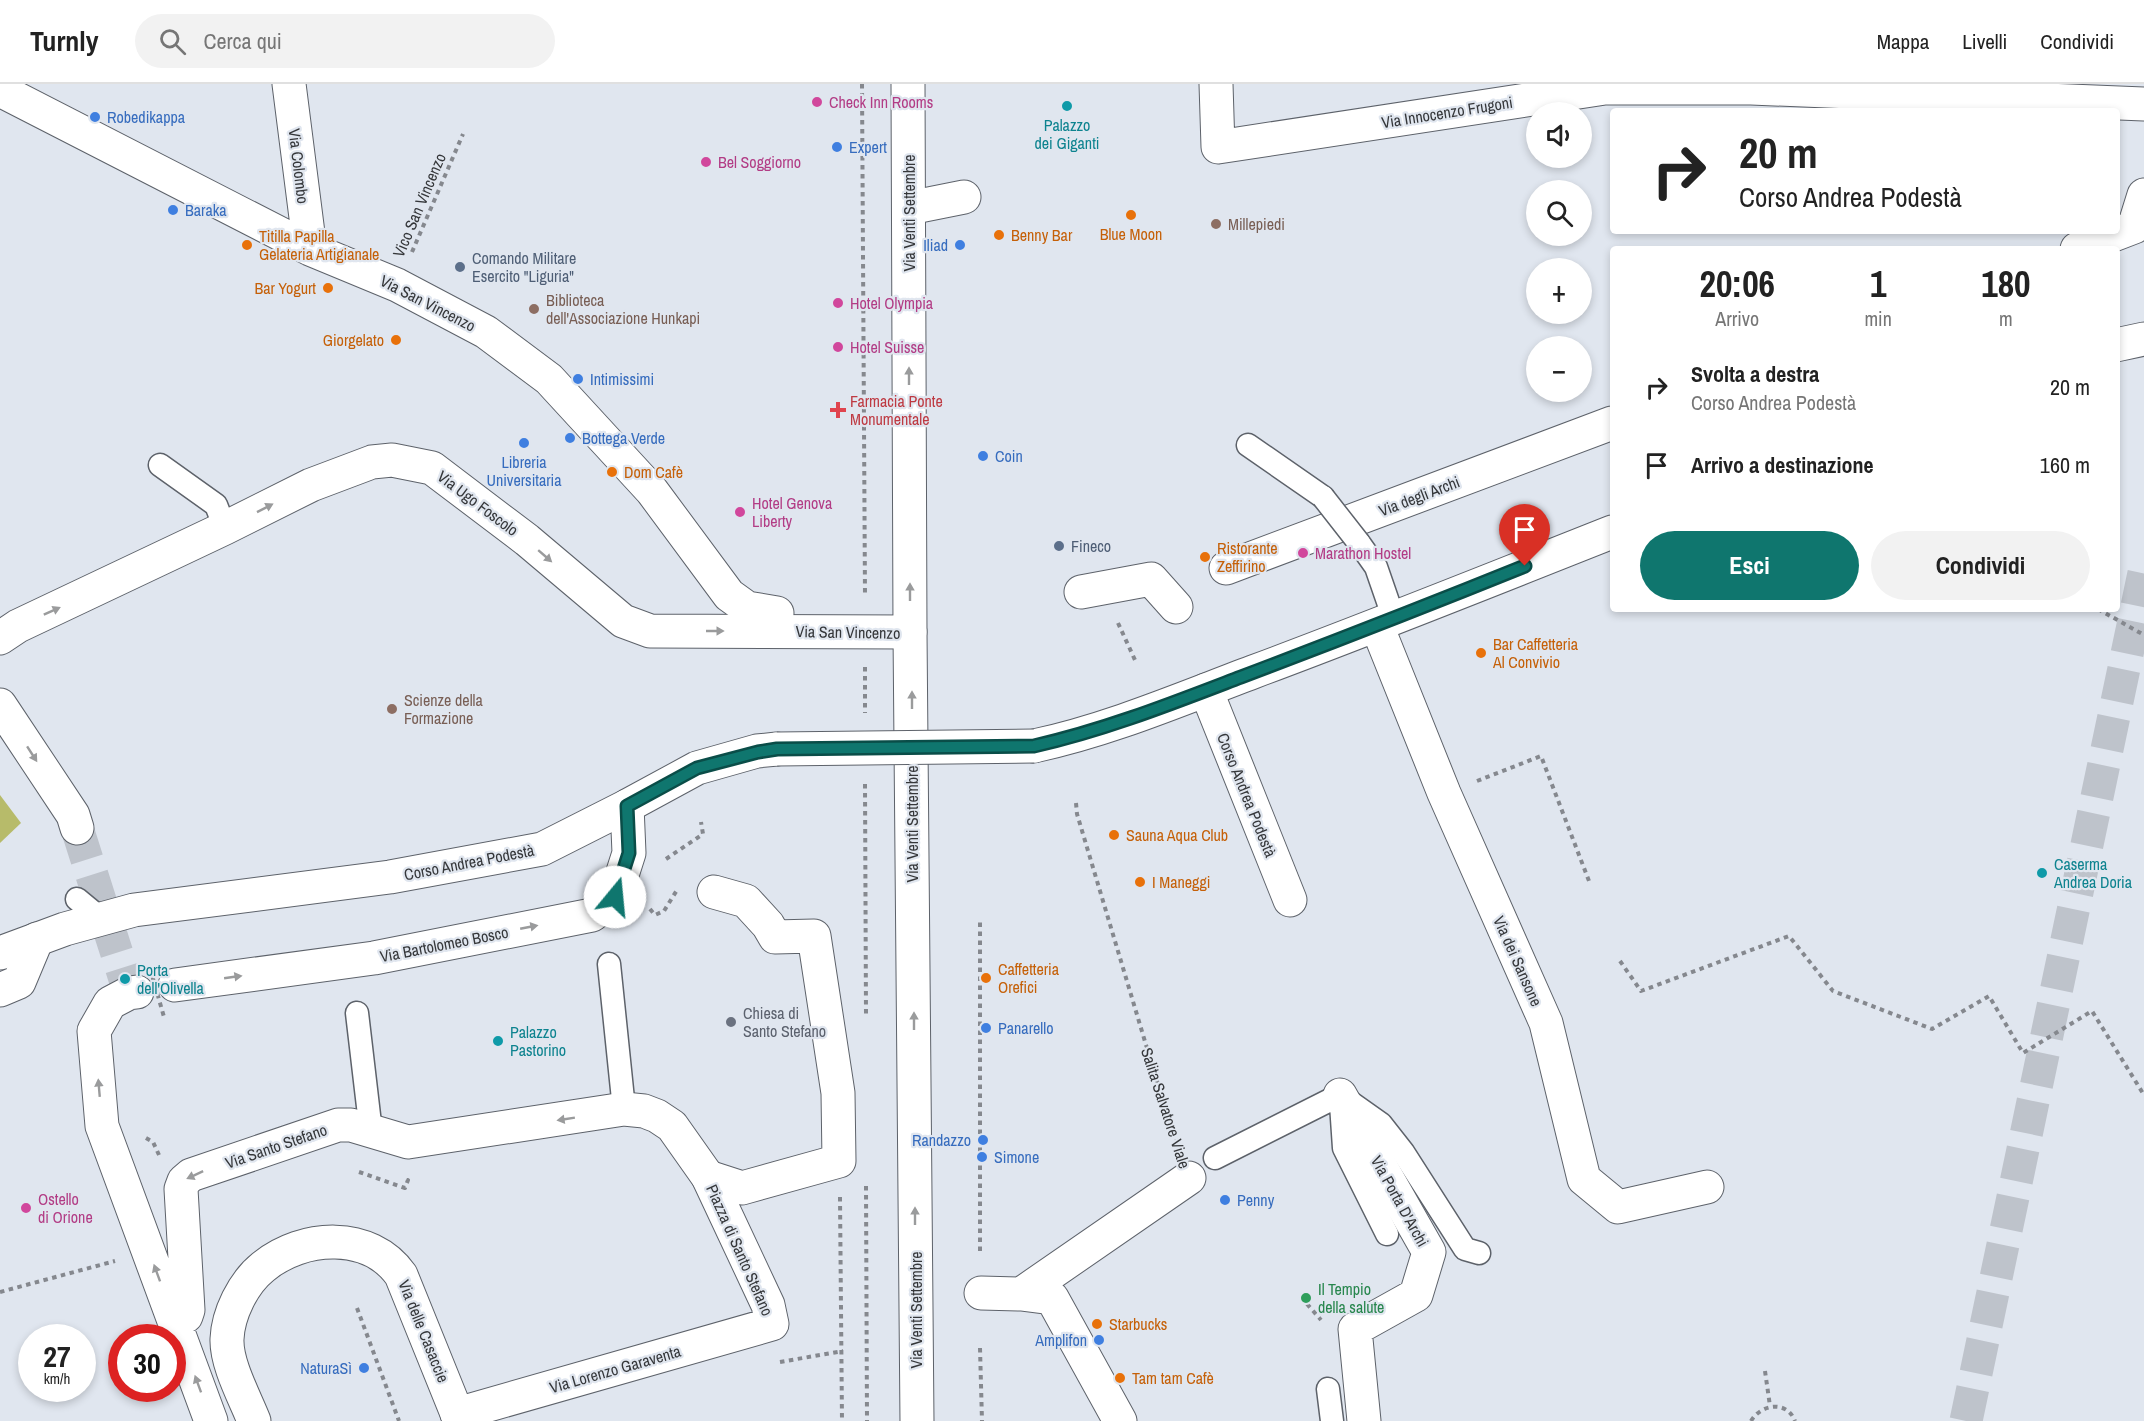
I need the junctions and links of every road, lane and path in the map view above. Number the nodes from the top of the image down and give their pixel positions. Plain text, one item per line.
1 (289, 84) edge
2 (908, 84) edge
3 (1216, 84) edge
4 (0, 90) edge
5 (2144, 104) edge
6 (463, 134) dead end
7 (2144, 195) edge
8 (964, 197) dead end
9 (909, 208) junction
10 (2120, 233) edge
11 (2118, 234) edge
12 (2085, 246) edge
13 (310, 249) junction
14 (397, 285) junction
15 (2144, 339) edge
16 (2120, 344) edge
17 (1610, 424) edge
18 (1248, 445) dead end
19 (160, 465) dead end
20 (225, 528) junction
21 (1610, 532) edge
22 (1226, 568) dead end
23 (1081, 592) dead end
24 (1176, 607) dead end
25 (2103, 612) edge
26 (782, 622) junction
27 (1385, 622) junction
28 (1120, 630) dead end
29 (910, 632) junction
30 (2144, 635) edge
31 (0, 638) edge
32 (1135, 660) dead end
33 (1206, 690) junction
34 (0, 705) edge
35 (1444, 793) junction
36 (1076, 802) dead end
37 (627, 806) junction
38 (701, 822) dead end
39 (77, 828) tunnel mouth
40 (662, 864) dead end
41 (1589, 881) dead end
42 (714, 892) dead end
43 (1290, 900) dead end
44 (647, 906) dead end
45 (655, 915) dead end
46 (980, 921) dead end
47 (51, 934) junction
48 (0, 953) edge
49 (1620, 961) dead end
50 (609, 964) dead end
51 (143, 983) junction
52 (0, 990) edge
53 (357, 1013) dead end
54 (164, 1017) dead end
55 (1340, 1095) junction
56 (2144, 1095) edge
57 (624, 1109) junction
58 (371, 1132) junction
59 (1215, 1158) dead end
60 (839, 1161) junction
61 (708, 1177) junction
62 (1190, 1178) joint
63 (1707, 1188) dead end
64 (1387, 1234) dead end
65 (148, 1250) junction
66 (980, 1251) dead end
67 (1479, 1253) dead end
68 (0, 1292) edge
69 (981, 1293) dead end
70 (1022, 1294) junction
71 (357, 1308) dead end
72 (175, 1324) edge
73 (183, 1324) edge
74 (772, 1324) joint
75 (980, 1348) dead end
76 (186, 1354) edge
77 (1765, 1371) dead end
78 (1328, 1389) dead end
79 (1770, 1406) junction
80 (459, 1417) edge
81 (211, 1421) edge
82 (254, 1421) edge
83 (399, 1421) edge
84 (842, 1421) edge
85 (917, 1421) edge
86 (982, 1421) edge
87 (1120, 1421) edge
88 (1332, 1421) edge
89 (1364, 1421) edge
90 (1751, 1421) edge
91 (1795, 1421) edge

1 - 13 street, Via Colombo
2 - 9 street, Via Venti Settembre
3 - 5 street, Via Innocenzo Frugoni
4 - 13 street, Via San Vincenzo
6 - 14 path, Vico San Vincenzo
7 - 10 street
8 - 9 street
29 -> 9 street, Via Venti Settembre
11 - 12 street
13 - 14 street, Via San Vincenzo
14 - 26 street, Via San Vincenzo
15 - 16 street
17 - 22 street, Via degli Archi
18 - 27 lane, bridge
19 - 20 lane
20 -> 26 street, Via Ugo Foscolo
31 -> 20 street, Via Ugo Foscolo
21 - 27 street, Corso Andrea Podestà
23 - 24 street
25 - 30 path
26 - 29 street, Via San Vincenzo
27 - 33 street, Corso Andrea Podestà
27 - 35 street, Via dei Sansone
28 - 32 path
85 -> 29 street, Via Venti Settembre
33 - 37 street, Corso Andrea Podestà, bridge
33 - 43 street, Corso Andrea Podestà
34 -> 39 street
35 - 41 path
35 - 63 street, Via dei Sansone
36 - 62 path, Salita Salvatore Viale
37 - 47 street, Corso Andrea Podestà
51 -> 37 street, Via Bartolomeo Bosco
38 - 40 path
42 - 60 street
44 - 45 path
46 - 66 path
47 - 48 street, Corso Andrea Podestà
47 - 52 street
49 - 56 path
50 - 57 lane
51 - 54 path, bridge
65 -> 51 street, Via Bartolomeo Bosco
53 - 58 lane
55 - 59 lane
55 - 64 lane
55 - 67 lane
55 - 89 street, Via Porta D'Archi
57 -> 58 street, Via Santo Stefano
57 - 61 street, Piazza di Santo Stefano
58 -> 73 street, Via Santo Stefano
60 - 61 street, Piazza di Santo Stefano
60 - 84 path
61 - 74 street, Piazza di Santo Stefano
62 - 70 street, Salita Salvatore Viale
65 - 68 path
72 -> 65 street, Via Bartolomeo Bosco
69 - 70 street
70 - 87 street
71 - 83 path
74 - 80 street, Via Lorenzo Garaventa
75 - 86 path
81 -> 76 street, Via Bartolomeo Bosco
77 - 79 path
78 - 88 lane
79 - 90 path
79 - 91 path
80 - 82 street, Via delle Casaccie

